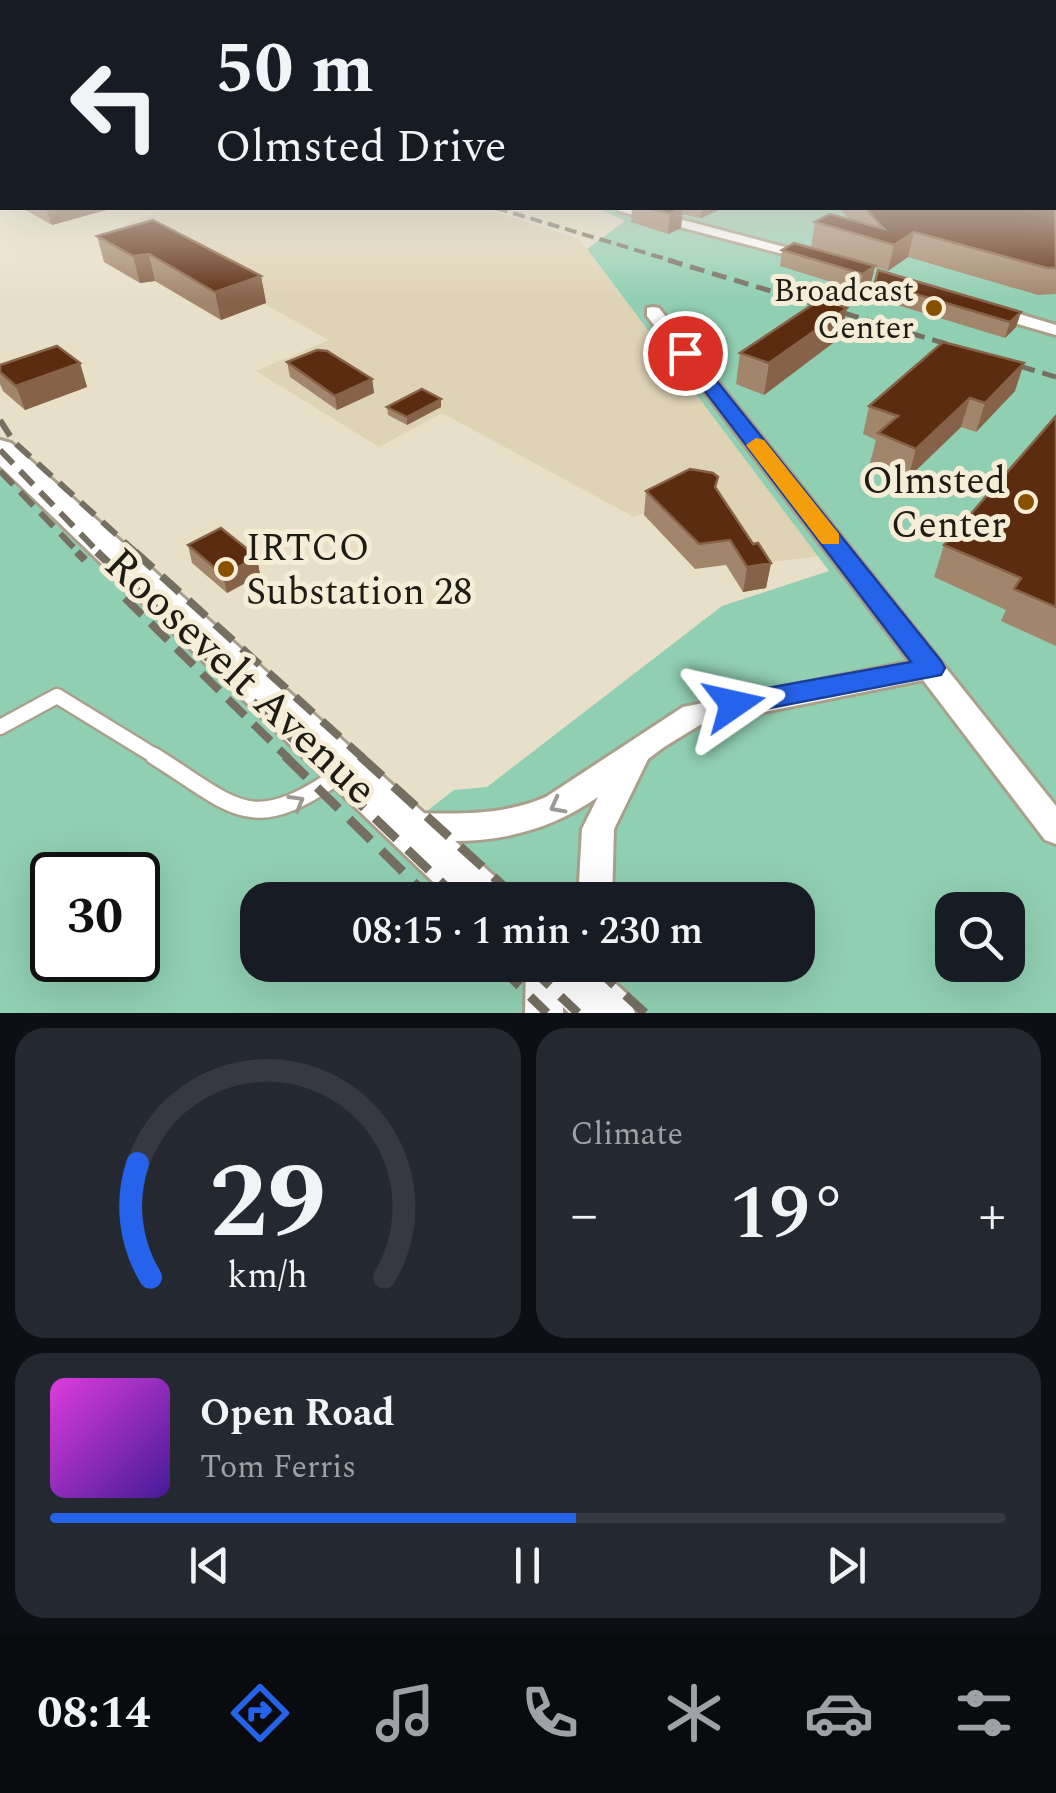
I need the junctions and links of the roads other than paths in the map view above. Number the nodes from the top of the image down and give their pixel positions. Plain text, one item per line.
1 (632, 210) edge
2 (826, 261) edge
3 (980, 307) edge
4 (653, 312) dead end
5 (1056, 330) edge
6 (0, 449) edge
7 (931, 668) junction
8 (0, 727) edge
9 (638, 752) junction
10 (345, 771) junction
11 (406, 827) junction
12 (1056, 830) edge
13 (466, 882) edge
14 (596, 882) edge
15 (544, 982) edge
16 (583, 982) edge
17 (604, 996) edge
18 (544, 1013) edge

1 - 2 street
3 - 5 street
4 - 7 street
6 - 10 main road, Roosevelt Avenue
7 - 9 street
7 - 12 street
8 -> 10 lane
9 -> 11 street
9 - 14 street
10 - 11 main road, Roosevelt Avenue
11 - 13 main road, Roosevelt Avenue
15 - 18 street
16 - 17 main road

